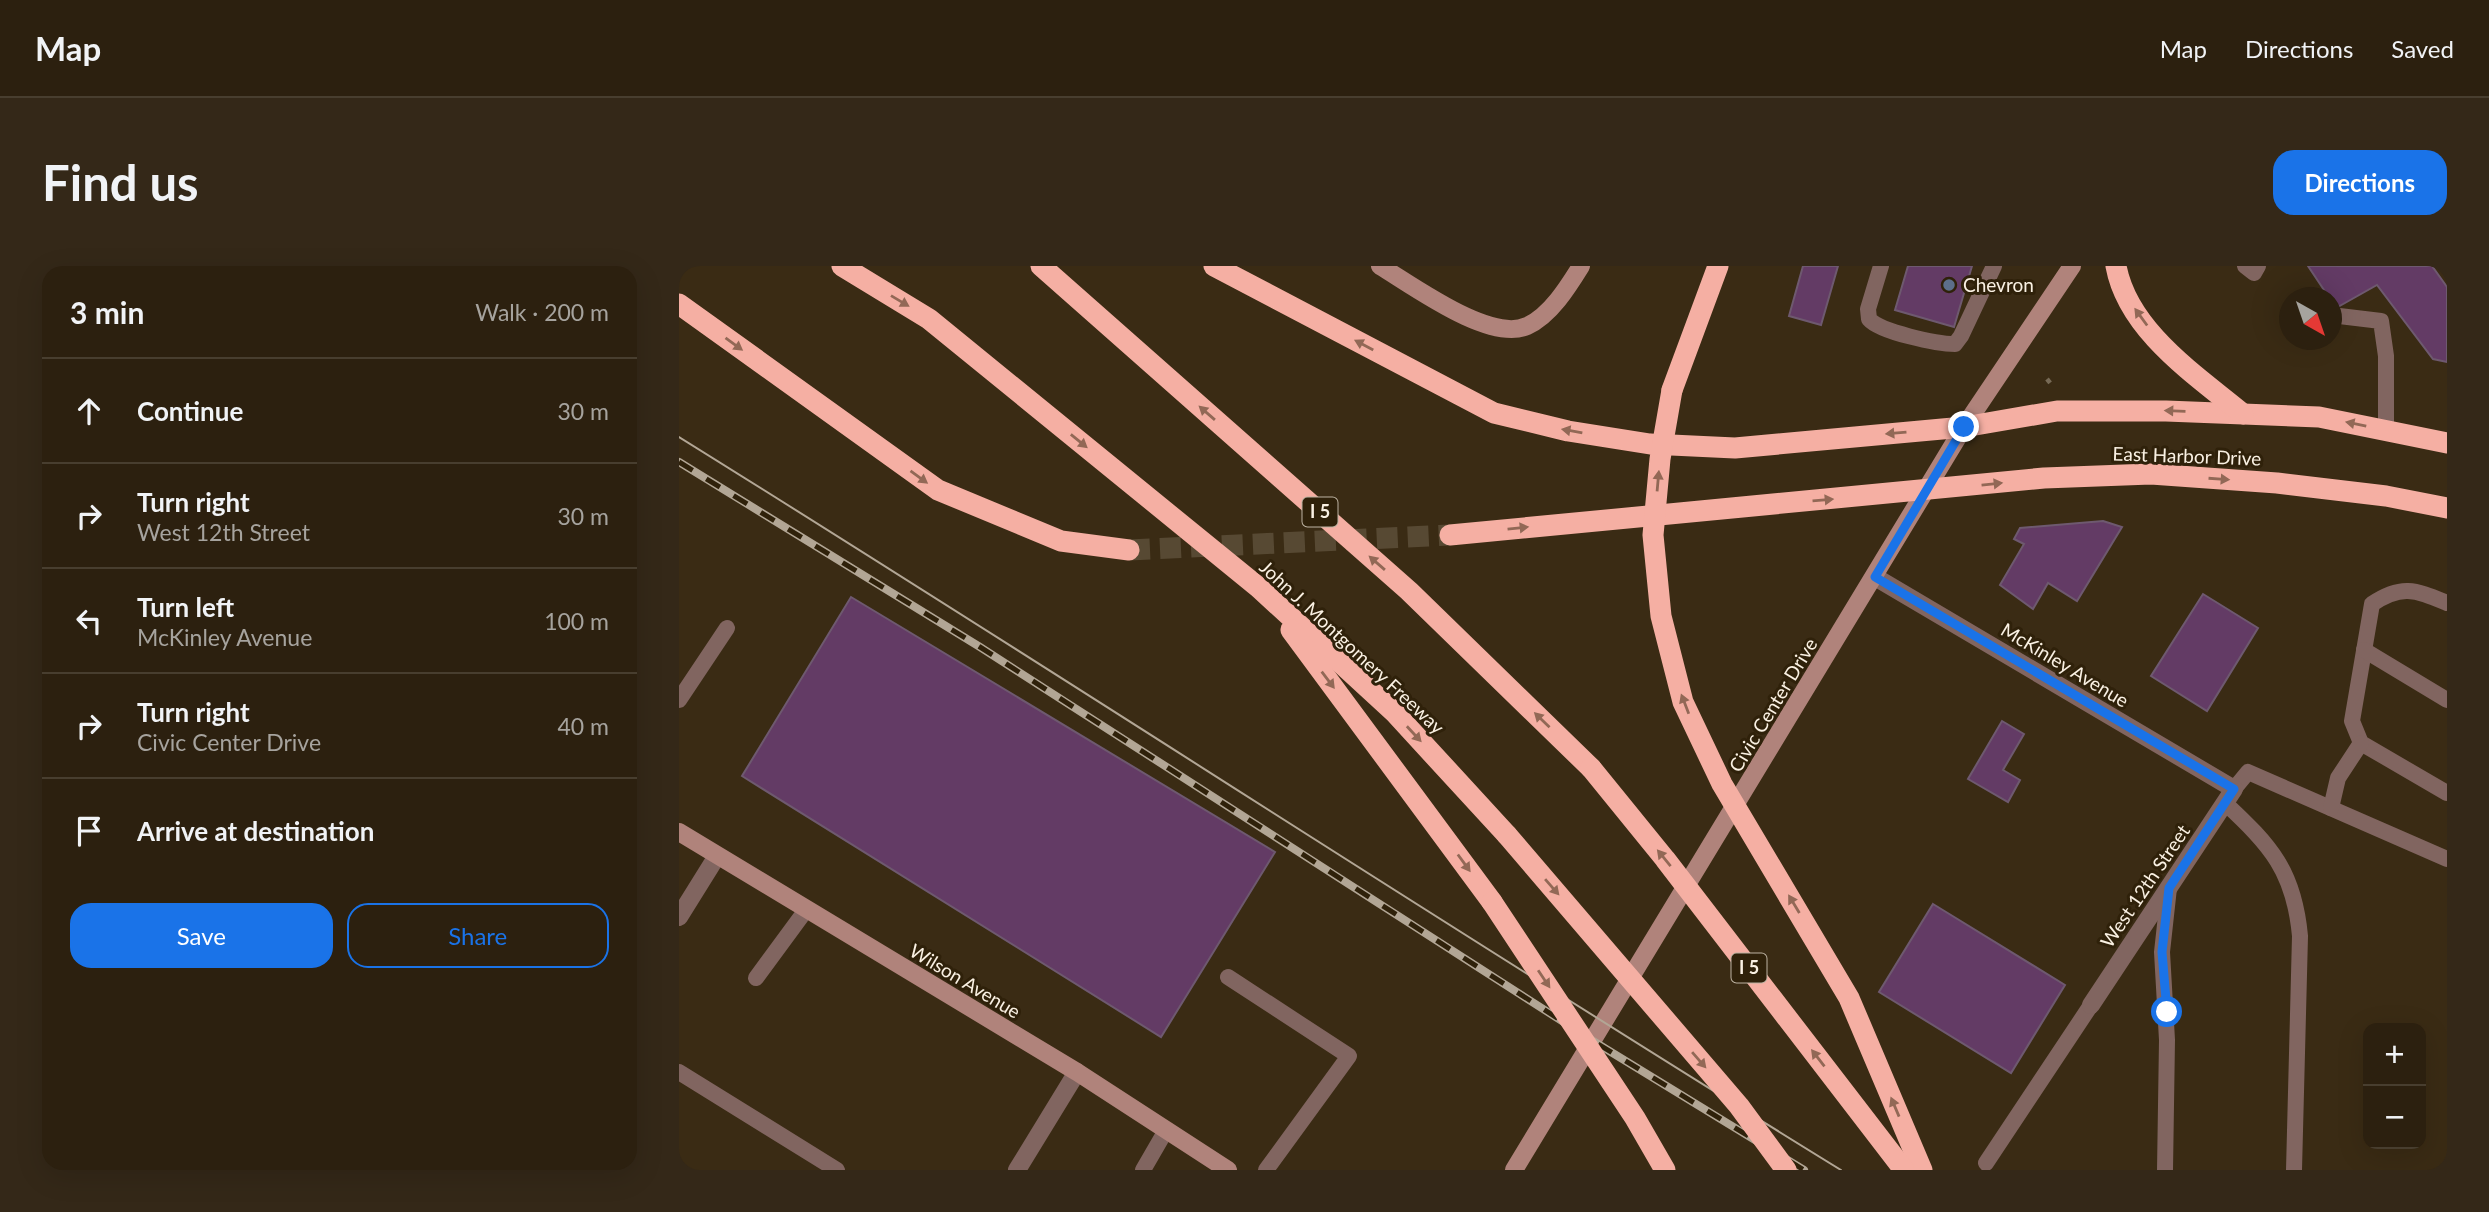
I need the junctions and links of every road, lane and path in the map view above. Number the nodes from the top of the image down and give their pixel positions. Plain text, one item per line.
1 (842, 266) edge
2 (1041, 266) edge
3 (1215, 266) edge
4 (1380, 266) edge
5 (1581, 266) edge
6 (1718, 266) edge
7 (1881, 266) edge
8 (1994, 266) edge
9 (2072, 266) edge
10 (2116, 266) edge
11 (2245, 266) edge
12 (2258, 266) edge
13 (679, 303) edge
14 (2342, 316) edge
15 (2243, 414) junction
16 (1964, 427) junction
17 (2386, 430) junction
18 (2447, 443) edge
19 (1924, 492) junction
20 (2447, 508) edge
21 (1450, 535) tunnel mouth
22 (1129, 550) tunnel mouth
23 (1875, 577) junction
24 (1258, 587) junction
25 (2447, 603) edge
26 (727, 628) dead end
27 (2364, 650) junction
28 (679, 700) edge
29 (2447, 700) edge
30 (2361, 743) junction
31 (2447, 793) edge
32 (2229, 796) junction
33 (2331, 808) junction
34 (679, 832) edge
35 (717, 856) junction
36 (2447, 859) edge
37 (2169, 888) junction
38 (806, 910) junction
39 (679, 917) edge
40 (1228, 977) dead end
41 (756, 978) dead end
42 (2091, 1005) joint
43 (679, 1072) edge
44 (1077, 1072) junction
45 (1165, 1132) junction
46 (1986, 1163) dead end
47 (837, 1170) edge
48 (1017, 1170) edge
49 (1143, 1170) edge
50 (1228, 1170) edge
51 (1266, 1170) edge
52 (1514, 1170) edge
53 (1665, 1170) edge
54 (1786, 1170) edge
55 (1904, 1170) edge
56 (1922, 1170) edge
57 (2165, 1170) edge
58 (2294, 1170) edge

1 -> 24 highway, John J. Montgomery Freeway
55 -> 2 highway, I 5, bridge
16 -> 3 highway
4 - 5 main road
56 -> 6 highway, bridge
7 - 8 lane
9 - 16 main road, Civic Center Drive
15 -> 10 highway
11 - 12 lane
13 -> 22 highway
14 - 17 lane
15 -> 16 highway
17 -> 15 highway
16 - 19 main road, Civic Center Drive
17 - 18 highway
19 -> 20 highway, East Harbor Drive
21 -> 19 highway, East Harbor Drive
19 - 23 main road, Civic Center Drive
23 - 32 street, McKinley Avenue
23 - 52 main road, Civic Center Drive
24 -> 53 highway, bridge
24 -> 54 highway, John J. Montgomery Freeway, bridge
25 - 27 lane
26 - 28 lane
27 - 29 lane
27 - 30 lane
30 - 31 lane
30 - 33 lane
32 - 33 lane
32 - 37 street, West 12th Street
32 - 58 lane
33 - 36 lane
34 - 35 main road, Wilson Avenue
35 - 38 main road, Wilson Avenue
35 - 39 street
37 - 42 street, West 12th Street
37 - 57 lane
38 - 41 lane
38 - 44 main road, Wilson Avenue
40 - 51 lane
42 - 46 lane
43 - 47 lane
44 - 45 main road, Wilson Avenue
44 - 48 street
45 - 49 lane
45 - 50 main road, Wilson Avenue

